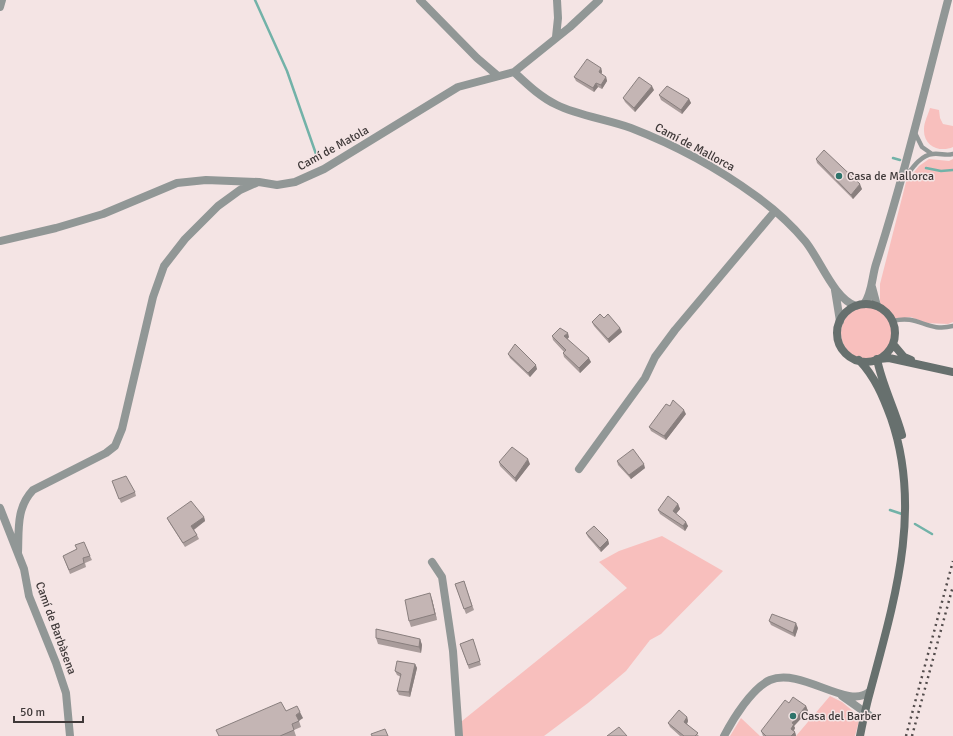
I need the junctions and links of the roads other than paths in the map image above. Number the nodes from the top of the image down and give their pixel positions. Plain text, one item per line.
1 (2, 0) edge
2 (420, 0) edge
3 (557, 0) edge
4 (598, 0) edge
5 (949, 6) edge
6 (0, 7) edge
7 (556, 37) junction
8 (514, 72) junction
9 (498, 76) junction
10 (914, 129) junction
11 (932, 154) junction
12 (953, 154) edge
13 (259, 182) junction
14 (900, 183) junction
15 (775, 211) junction
16 (0, 241) edge
17 (871, 281) junction
18 (835, 287) junction
19 (860, 305) junction
20 (877, 306) junction
21 (840, 321) junction
22 (893, 321) junction
23 (953, 326) edge
24 (893, 344) junction
25 (877, 359) junction
26 (859, 360) junction
27 (919, 364) junction
28 (953, 372) edge
29 (578, 469) dead end
30 (0, 508) edge
31 (18, 554) junction
32 (432, 562) dead end
33 (869, 692) junction
34 (840, 694) junction
35 (867, 714) junction
36 (70, 736) edge
37 (459, 736) edge
38 (724, 736) edge
39 (860, 736) edge
40 (863, 736) edge

1 - 6 street
2 - 9 street
3 - 7 street
4 - 7 street, Camí de Matola
5 - 10 street
7 - 8 street, Camí de Matola
8 - 9 street, Camí de Matola
8 - 15 street, Camí de Mallorca
9 - 13 street, Camí de Matola
10 - 11 lane
10 - 14 street
11 - 12 lane
11 - 14 lane
13 - 16 street, Camí de Matola
13 - 31 street
14 - 17 street
15 - 18 street, Camí de Mallorca
15 - 29 street
17 - 19 street
17 - 20 street
18 - 19 street, Camí de Mallorca
18 - 21 street, Camí de Mallorca
19 - 20 street
19 - 21 street
20 - 22 street
21 - 26 street
22 - 23 lane
22 - 24 street
24 - 25 street
24 - 27 street
25 - 26 street
25 - 27 street
25 - 35 street
26 - 33 street
27 - 28 street
30 - 31 street, Camí de Barbàsena
31 - 36 street, Camí de Barbàsena
32 - 37 street
33 - 34 street
33 - 35 street
34 - 35 street
34 - 38 street
35 - 39 street
35 - 40 street

